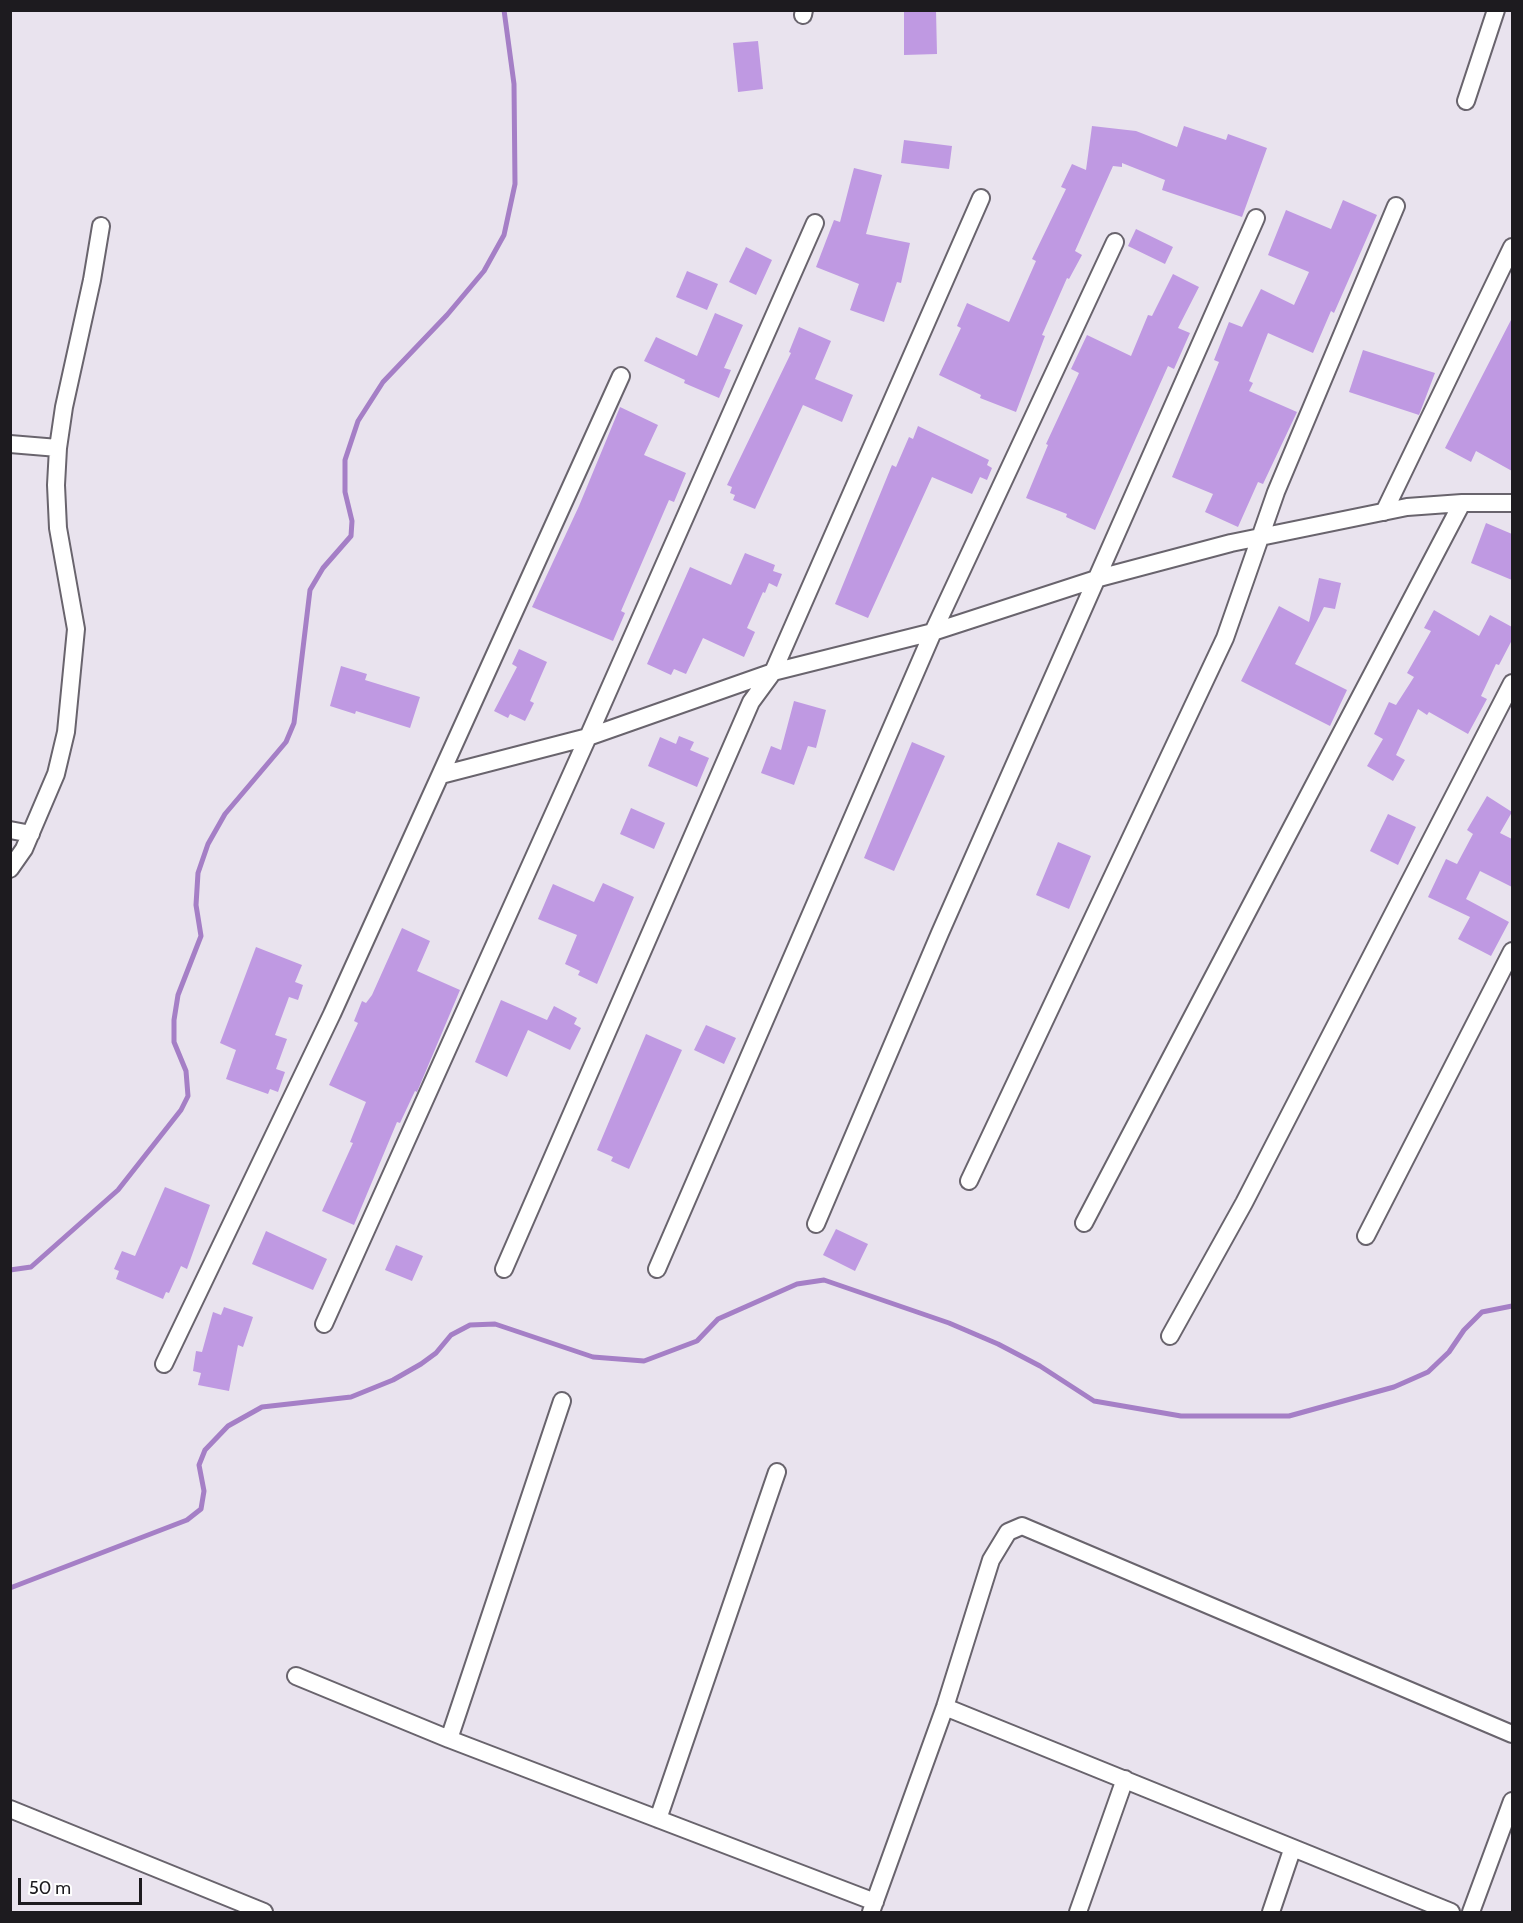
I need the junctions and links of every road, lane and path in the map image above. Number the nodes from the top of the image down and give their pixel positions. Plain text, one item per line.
1 (1497, 10) edge
2 (1466, 101) dead end
3 (981, 198) dead end
4 (1396, 206) dead end
5 (1256, 218) dead end
6 (815, 223) dead end
7 (101, 226) dead end
8 (1115, 242) dead end
9 (1512, 247) edge
10 (621, 376) dead end
11 (10, 444) edge
12 (58, 448) junction
13 (1462, 503) junction
14 (1512, 503) edge
15 (1384, 512) junction
16 (1262, 536) junction
17 (1099, 578) junction
18 (933, 632) junction
19 (773, 672) junction
20 (1512, 683) edge
21 (588, 737) junction
22 (441, 775) junction
23 (10, 830) edge
24 (32, 834) junction
25 (10, 869) edge
26 (1512, 951) edge
27 (969, 1181) dead end
28 (1084, 1223) dead end
29 (816, 1224) dead end
30 (1366, 1236) dead end
31 (504, 1269) dead end
32 (657, 1269) dead end
33 (324, 1324) dead end
34 (1170, 1336) dead end
35 (164, 1364) dead end
36 (562, 1401) dead end
37 (777, 1473) dead end
38 (296, 1676) dead end
39 (945, 1707) junction
40 (1512, 1734) edge
41 (448, 1739) junction
42 (1125, 1779) junction
43 (1512, 1801) edge
44 (10, 1809) edge
45 (658, 1819) junction
46 (1292, 1850) junction
47 (873, 1907) edge
48 (264, 1912) edge
49 (1078, 1912) edge
50 (1271, 1912) edge
51 (1451, 1912) edge
52 (1471, 1912) edge

1 - 2 street
3 - 19 street
4 - 16 street
5 - 17 street
6 - 21 street
7 - 12 street
8 - 18 street
9 - 15 street
10 - 22 street
11 - 12 street
12 - 24 street
13 - 14 street
13 - 15 street
13 - 28 street
15 - 16 street
16 - 17 street
16 - 27 street
17 - 18 street
17 - 29 street
18 - 19 street
18 - 32 street
19 - 21 street
19 - 31 street
20 - 34 street
21 - 22 street
21 - 33 street
22 - 35 street
23 - 24 street
24 - 25 street
26 - 30 street
36 - 41 street
37 - 45 street
38 - 41 street
39 - 40 street
39 - 42 street
39 - 47 street
41 - 45 street
42 - 46 street
42 - 49 street
43 - 52 street
44 - 48 street
45 - 47 street
46 - 50 street
46 - 51 street

